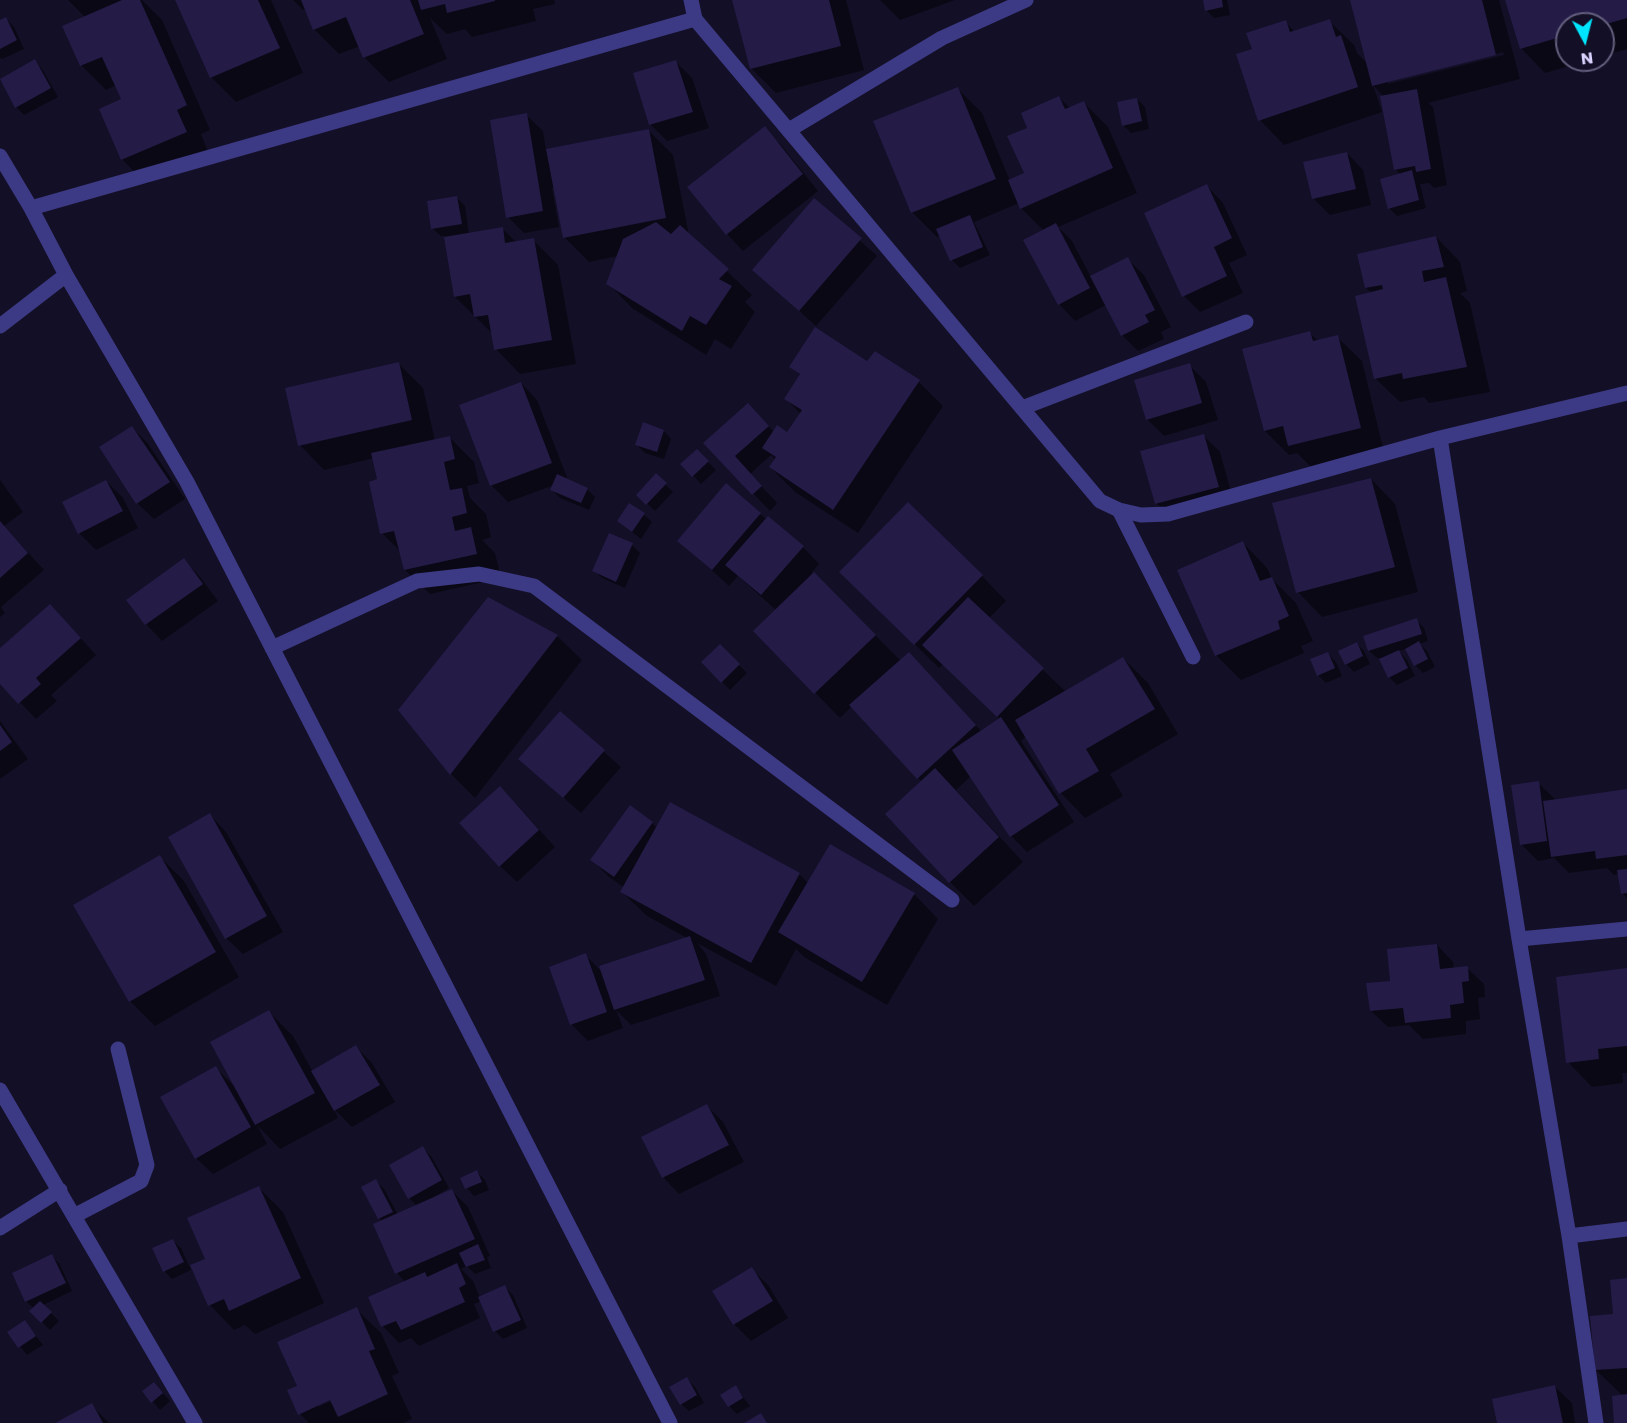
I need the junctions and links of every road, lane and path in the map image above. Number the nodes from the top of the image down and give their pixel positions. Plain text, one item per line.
1 (691, 0) edge
2 (1026, 0) edge
3 (695, 19) junction
4 (789, 130) junction
5 (0, 156) edge
6 (31, 208) junction
7 (66, 275) junction
8 (1246, 322) dead end
9 (0, 326) edge
10 (1627, 393) edge
11 (1022, 408) junction
12 (1440, 438) junction
13 (1119, 510) junction
14 (272, 648) junction
15 (1193, 657) dead end
16 (952, 900) dead end
17 (1627, 929) edge
18 (1519, 939) junction
19 (118, 1049) dead end
20 (0, 1090) edge
21 (60, 1190) junction
22 (74, 1216) junction
23 (0, 1228) edge
24 (1627, 1229) edge
25 (1569, 1236) junction
26 (195, 1423) edge
27 (670, 1423) edge
28 (1596, 1423) edge

1 - 3 street
2 - 4 street
3 - 4 street
3 - 6 street
4 - 11 street
5 - 6 street
6 - 7 street
7 - 9 street
7 - 14 street
8 - 11 street
10 - 12 street
11 - 13 street
12 - 13 street
12 - 18 street
13 - 15 street
14 - 16 street
14 - 27 street
17 - 18 street
18 - 25 street
19 - 22 street
20 - 21 street
21 - 22 street
21 - 23 street
22 - 26 street
24 - 25 street
25 - 28 street

